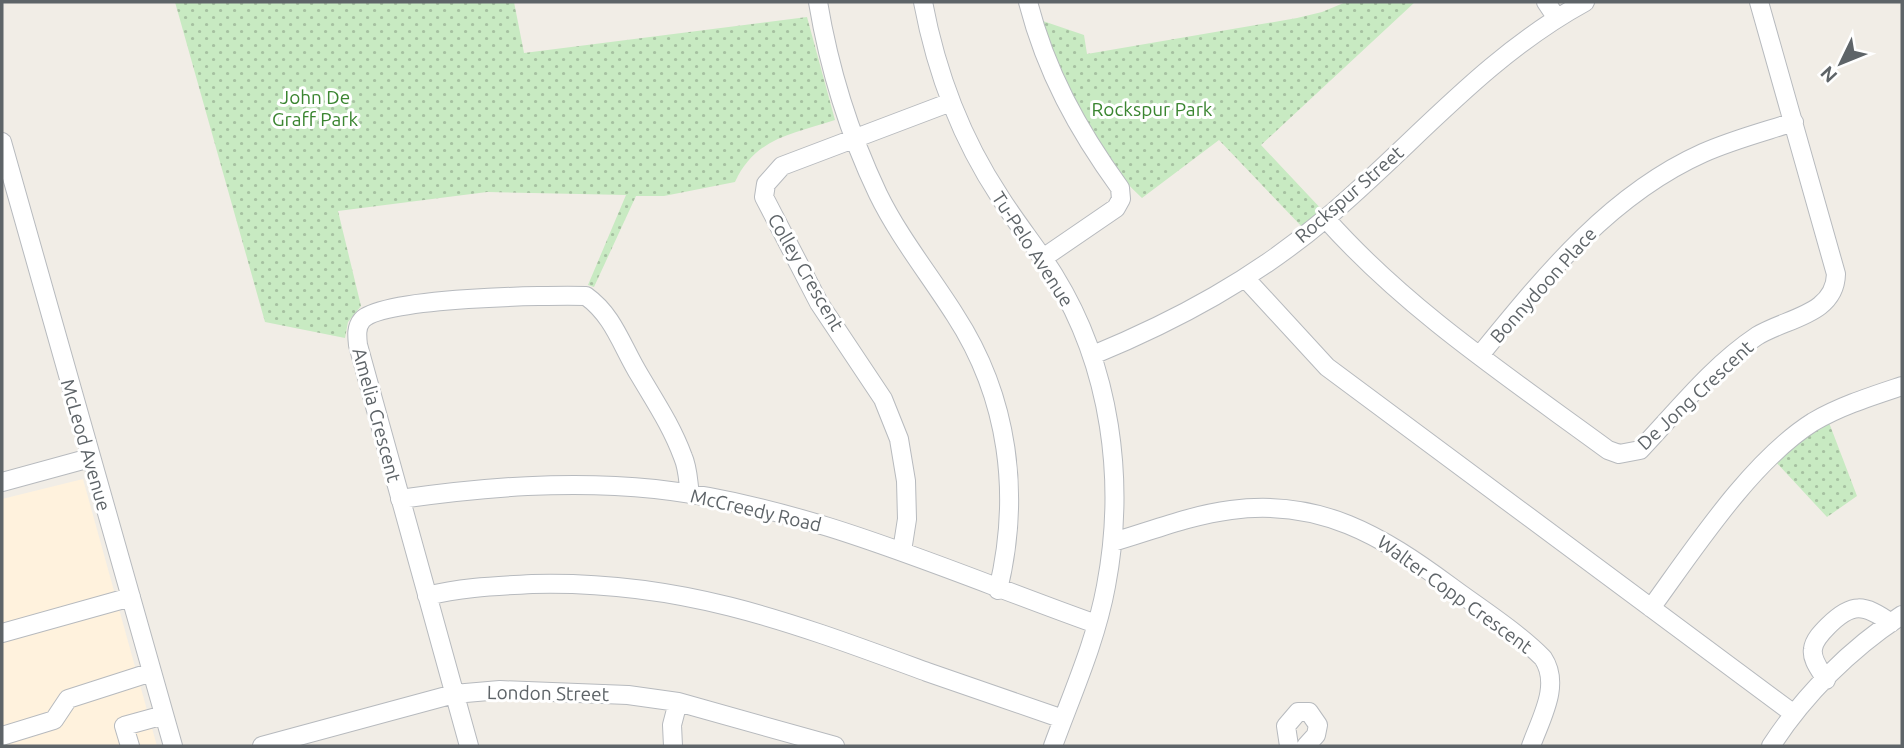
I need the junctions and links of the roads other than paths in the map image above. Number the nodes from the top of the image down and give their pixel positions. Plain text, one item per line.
1 (818, 2) edge
2 (923, 2) edge
3 (1028, 2) edge
4 (1546, 2) edge
5 (1585, 2) edge
6 (1759, 2) edge
7 (1556, 18) junction
8 (951, 102) junction
9 (1794, 122) junction
10 (855, 140) junction
11 (2, 142) edge
12 (1326, 219) junction
13 (1043, 258) junction
14 (1246, 279) junction
15 (1093, 355) junction
16 (1480, 355) junction
17 (1902, 386) edge
18 (90, 458) junction
19 (2, 482) edge
20 (690, 494) junction
21 (400, 499) junction
22 (1113, 542) junction
23 (902, 551) junction
24 (998, 590) junction
25 (427, 596) junction
26 (131, 597) junction
27 (1651, 608) junction
28 (1897, 619) edge
29 (1097, 625) junction
30 (2, 633) edge
31 (152, 672) junction
32 (1825, 680) junction
33 (454, 694) junction
34 (677, 702) junction
35 (1794, 714) junction
36 (164, 715) junction
37 (1063, 719) junction
38 (2, 736) edge
39 (130, 746) edge
40 (173, 746) edge
41 (262, 746) edge
42 (469, 746) edge
43 (673, 746) edge
44 (835, 746) edge
45 (1053, 746) edge
46 (1289, 746) edge
47 (1306, 746) edge
48 (1531, 746) edge
49 (1771, 746) edge

1 - 10 street
2 - 8 street, Tu-Pelo Avenue
3 - 13 street
4 - 7 street
5 - 7 street, Rockspur Street
6 - 9 street, De Jong Crescent
7 - 12 street, Rockspur Street
8 - 10 street, Colley Crescent
8 - 13 street, Tu-Pelo Avenue
9 - 16 street, Bonnydoon Place
9 - 16 street, De Jong Crescent
10 - 23 street, Colley Crescent
10 - 24 street
11 - 18 street, McLeod Avenue
12 - 14 street, Rockspur Street
12 - 16 street, De Jong Crescent
13 - 15 street, Tu-Pelo Avenue
14 - 15 street, Rockspur Street
14 - 27 street
15 - 22 street, Tu-Pelo Avenue
17 - 27 street
18 - 19 street
18 - 26 street, McLeod Avenue
20 - 21 street, McCreedy Road
20 - 21 street, Amelia Crescent
20 - 23 street, McCreedy Road
21 - 25 street, Amelia Crescent
22 - 29 street, Tu-Pelo Avenue
22 - 48 street, Walter Copp Crescent
23 - 24 street, McCreedy Road
24 - 29 street, McCreedy Road
25 - 33 street, Amelia Crescent
25 - 37 street
26 - 30 street
26 - 31 street, McLeod Avenue
27 - 35 street
28 - 32 street
28 - 32 street
29 - 37 street, Tu-Pelo Avenue
31 - 36 street, McLeod Avenue
31 - 38 street
32 - 35 street
33 - 34 street, London Street
33 - 41 street, London Street
33 - 42 street, Amelia Crescent
34 - 43 street
34 - 44 street, London Street
35 - 49 street
36 - 39 street
36 - 40 street, McLeod Avenue
37 - 45 street, Tu-Pelo Avenue
46 - 47 street

